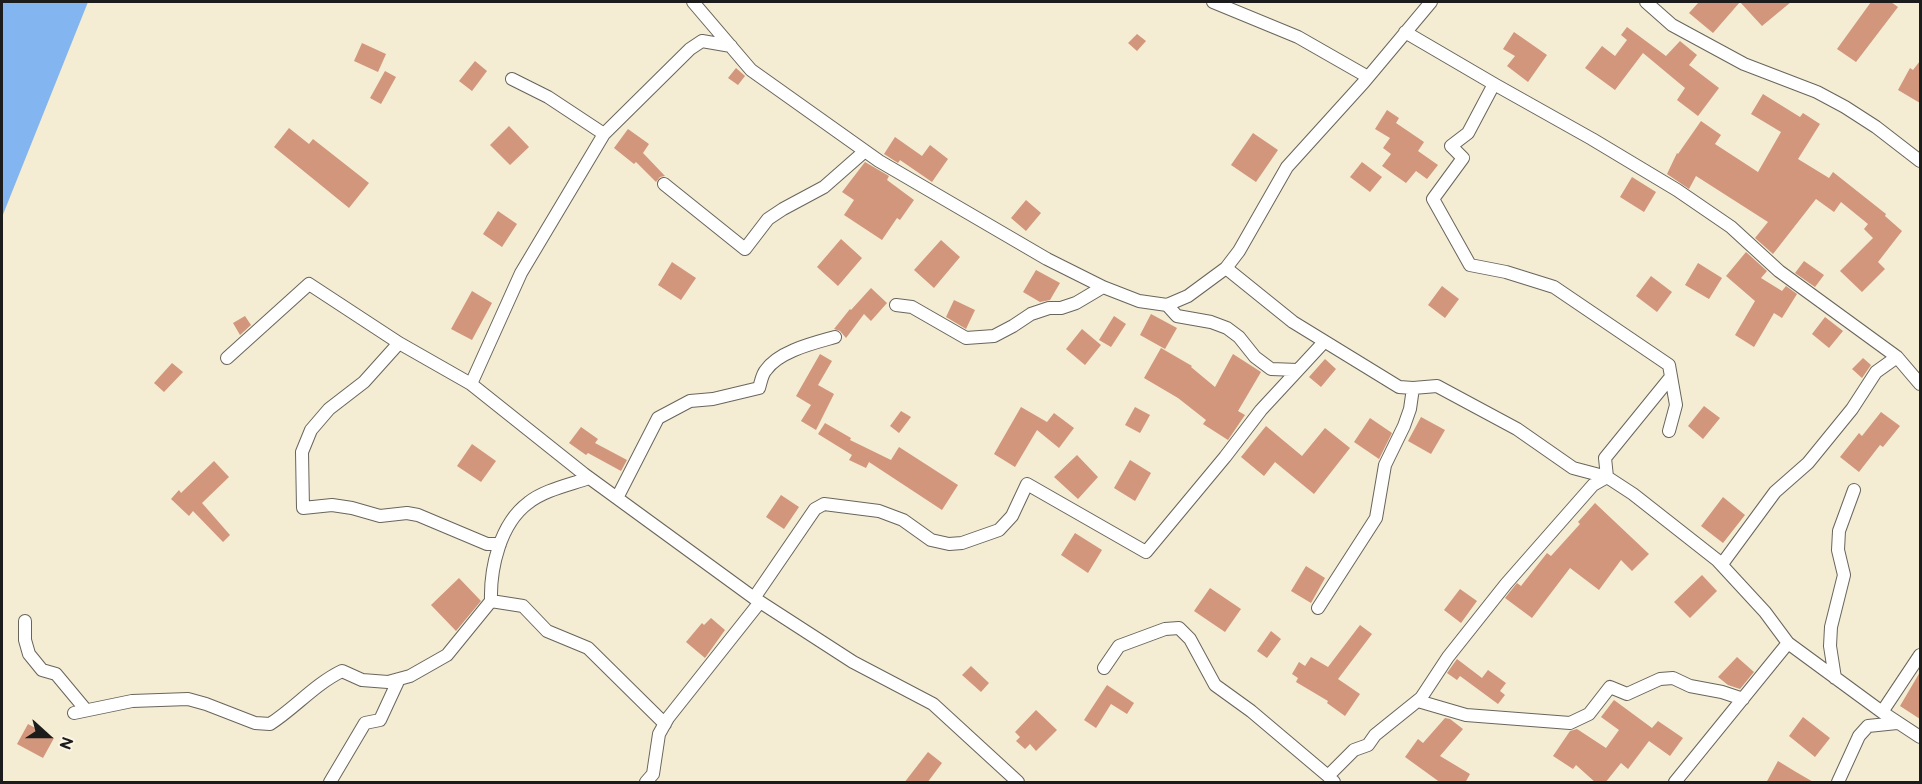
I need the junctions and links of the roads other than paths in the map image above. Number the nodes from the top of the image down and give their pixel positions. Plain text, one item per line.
1 (693, 2) edge
2 (1213, 2) edge
3 (1431, 2) edge
4 (1646, 2) edge
5 (1405, 32) junction
6 (731, 46) junction
7 (1368, 77) junction
8 (512, 79) dead end
9 (1494, 84) junction
10 (603, 134) junction
11 (865, 151) junction
12 (1920, 161) edge
13 (664, 184) dead end
14 (1226, 268) junction
15 (1103, 287) junction
16 (896, 305) dead end
17 (1167, 305) junction
18 (835, 337) dead end
19 (1324, 342) junction
20 (399, 343) junction
21 (1896, 357) junction
22 (227, 358) dead end
23 (1298, 370) junction
24 (1670, 378) junction
25 (471, 384) junction
26 (1920, 384) edge
27 (1413, 388) junction
28 (1669, 431) dead end
29 (1607, 477) junction
30 (589, 478) junction
31 (1854, 490) dead end
32 (617, 498) junction
33 (500, 544) junction
34 (1722, 564) junction
35 (757, 600) junction
36 (491, 601) junction
37 (1318, 608) dead end
38 (25, 621) dead end
39 (1788, 643) junction
40 (1920, 655) edge
41 (1104, 668) dead end
42 (1835, 678) junction
43 (399, 679) junction
44 (1743, 699) junction
45 (1418, 701) junction
46 (1882, 712) junction
47 (665, 723) junction
48 (1897, 723) junction
49 (1920, 737) edge
50 (1331, 779) edge
51 (330, 783) edge
52 (646, 783) edge
53 (1018, 783) edge
54 (1675, 783) edge
55 (1838, 783) edge

1 - 6 street
2 - 7 street
3 - 5 street
4 - 12 street
5 - 7 street
5 - 9 street
6 - 10 street
6 - 11 street
7 - 14 street
8 - 10 street
9 - 21 street
9 - 24 street
10 - 25 street
11 - 13 street
11 - 15 street
14 - 17 street
14 - 19 street
15 - 16 street
15 - 17 street
17 - 23 street
18 - 32 street
19 - 23 street
19 - 27 street
20 - 22 street
20 - 25 street
20 - 33 street
21 - 26 street
21 - 34 street
23 - 35 street
24 - 28 street
24 - 29 street
25 - 30 street
27 - 29 street
27 - 37 street
29 - 34 street
29 - 45 street
30 - 32 street
30 - 33 street
31 - 42 street
32 - 35 street
33 - 36 street
34 - 39 street
35 - 47 street
35 - 53 street
36 - 43 street
36 - 47 street
38 - 43 street
39 - 42 street
39 - 44 street
40 - 46 street
41 - 50 street
42 - 46 street
43 - 51 street
44 - 45 street
44 - 54 street
45 - 50 street
46 - 48 street
47 - 52 street
48 - 49 street
48 - 55 street

